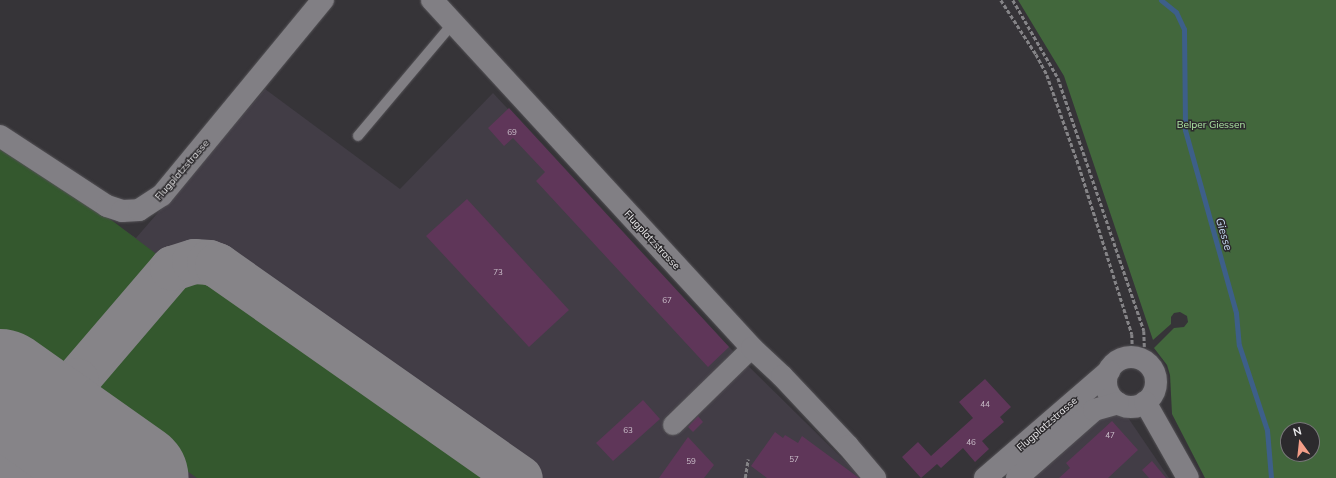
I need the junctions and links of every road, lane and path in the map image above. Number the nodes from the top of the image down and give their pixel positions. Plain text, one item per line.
1 (323, 0) edge
2 (432, 0) edge
3 (1001, 0) edge
4 (1013, 0) edge
5 (453, 23) junction
6 (0, 136) edge
7 (358, 136) dead end
8 (752, 348) junction
9 (1139, 359) junction
10 (1109, 371) junction
11 (1145, 402) junction
12 (1118, 403) junction
13 (673, 425) dead end
14 (748, 459) dead end
15 (745, 478) edge
16 (875, 478) edge
17 (985, 478) edge
18 (1017, 478) edge
19 (1188, 478) edge

1 - 6 street, Flugplatzstrasse
2 - 5 street, Flugplatzstrasse
3 - 9 path
4 - 9 path
5 - 7 lane
5 - 8 street, Flugplatzstrasse
8 - 13 street
8 - 16 street, Flugplatzstrasse
9 - 10 street
9 - 11 street
10 - 12 street
10 - 17 street, Flugplatzstrasse
11 - 12 street
11 - 19 street
12 - 18 street, Flugplatzstrasse
14 - 15 path

